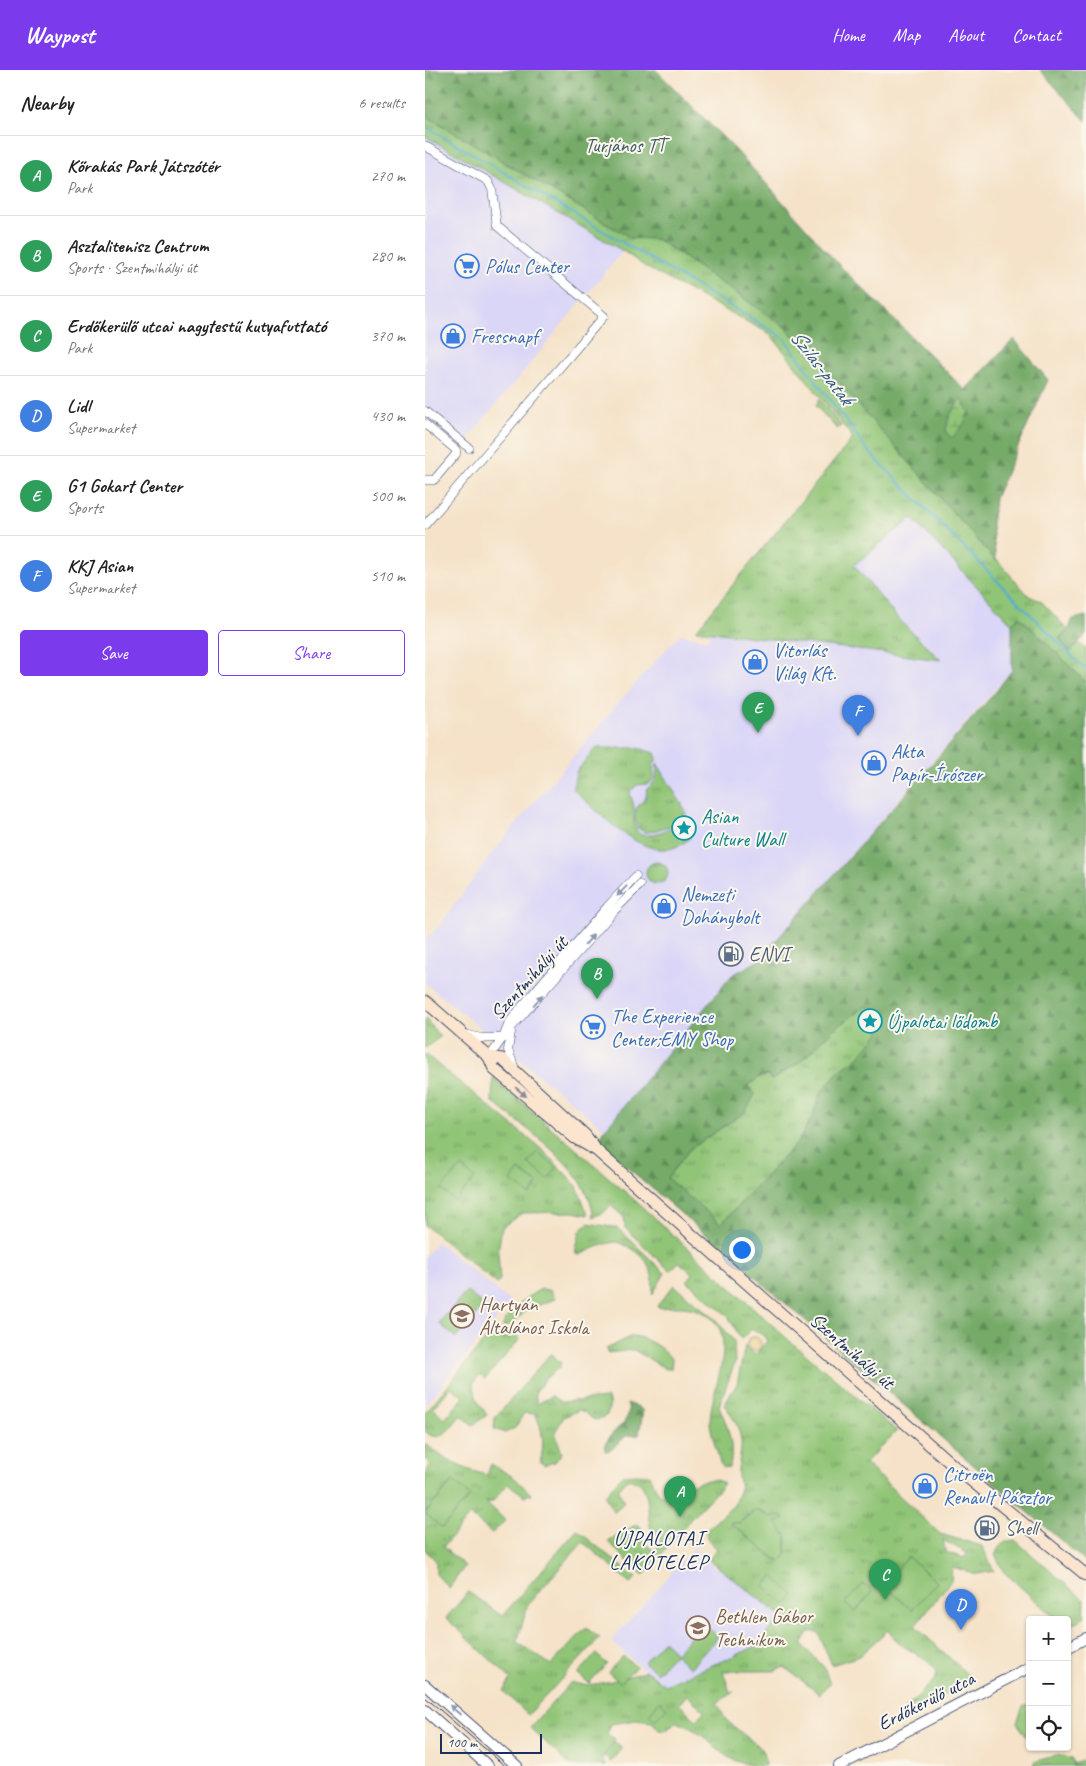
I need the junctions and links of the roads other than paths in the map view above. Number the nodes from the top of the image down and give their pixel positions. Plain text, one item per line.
1 (425, 146) edge
2 (425, 411) edge
3 (425, 424) edge
4 (469, 448) dead end
5 (425, 480) edge
6 (425, 525) edge
7 (636, 876) dead end
8 (639, 885) dead end
9 (425, 1001) edge
10 (512, 1030) junction
11 (462, 1033) junction
12 (503, 1038) junction
13 (489, 1057) junction
14 (518, 1074) junction
15 (596, 1150) junction
16 (1086, 1575) edge
17 (1086, 1638) edge
18 (1071, 1646) edge
19 (1026, 1669) edge
20 (425, 1685) edge
21 (425, 1710) edge
22 (487, 1766) edge
23 (517, 1766) edge
24 (839, 1766) edge

1 - 6 street
2 - 4 street
3 - 5 street
7 -> 12 street, Szentmihályi út
10 -> 8 street, Szentmihályi út
9 - 11 main road, Szentmihályi út
10 - 12 street, Szentmihályi út
10 - 14 street
11 - 12 street
11 - 13 main road, Szentmihályi út
12 - 13 street
13 - 14 main road, Szentmihályi út
13 -> 15 main road, Szentmihályi út
14 - 15 main road, Szentmihályi út
15 - 16 main road, Szentmihályi út
17 - 18 street
19 - 24 street, Erdőkerülő utca
23 -> 20 street
21 - 22 street

